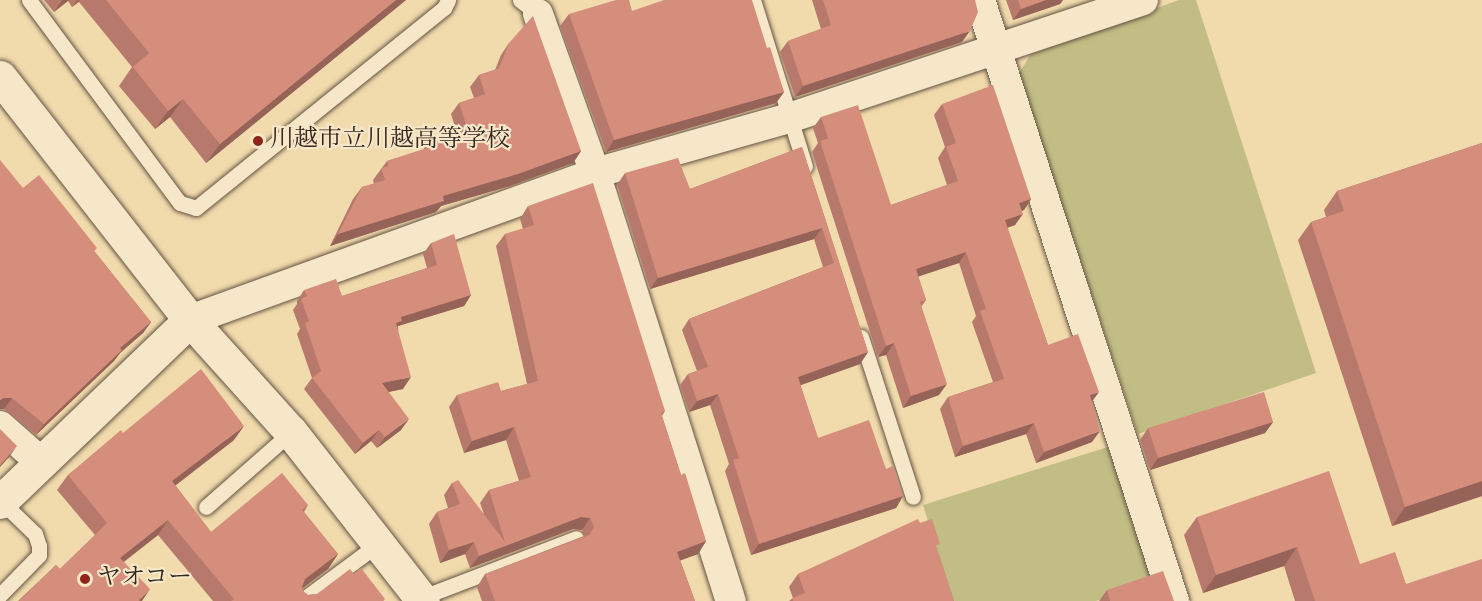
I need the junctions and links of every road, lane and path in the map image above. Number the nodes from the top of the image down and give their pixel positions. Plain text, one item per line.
1 (29, 0) edge
2 (448, 0) edge
3 (753, 0) edge
4 (980, 0) edge
5 (1143, 0) edge
6 (529, 7) edge
7 (996, 49) junction
8 (0, 77) edge
9 (789, 118) junction
10 (595, 173) junction
11 (811, 185) edge
12 (854, 318) edge
13 (190, 320) junction
14 (0, 426) edge
15 (291, 432) junction
16 (42, 463) junction
17 (913, 496) dead end
18 (0, 501) edge
19 (206, 507) dead end
20 (576, 538) edge
21 (378, 544) junction
22 (0, 595) edge
23 (421, 599) edge
24 (302, 601) edge
25 (731, 601) edge
26 (1174, 601) edge

1 - 2 lane
3 - 9 lane
4 - 7 street
5 - 7 street
6 - 10 street
7 - 9 street
7 - 26 street
8 - 13 street
9 - 10 street
9 - 11 lane
10 - 13 street
10 - 25 street
12 - 17 lane
13 - 15 street
13 - 16 street
14 - 16 street
15 - 19 lane
15 - 21 street
16 - 18 street
18 - 22 lane
20 - 23 lane
21 - 23 street
21 - 24 lane

